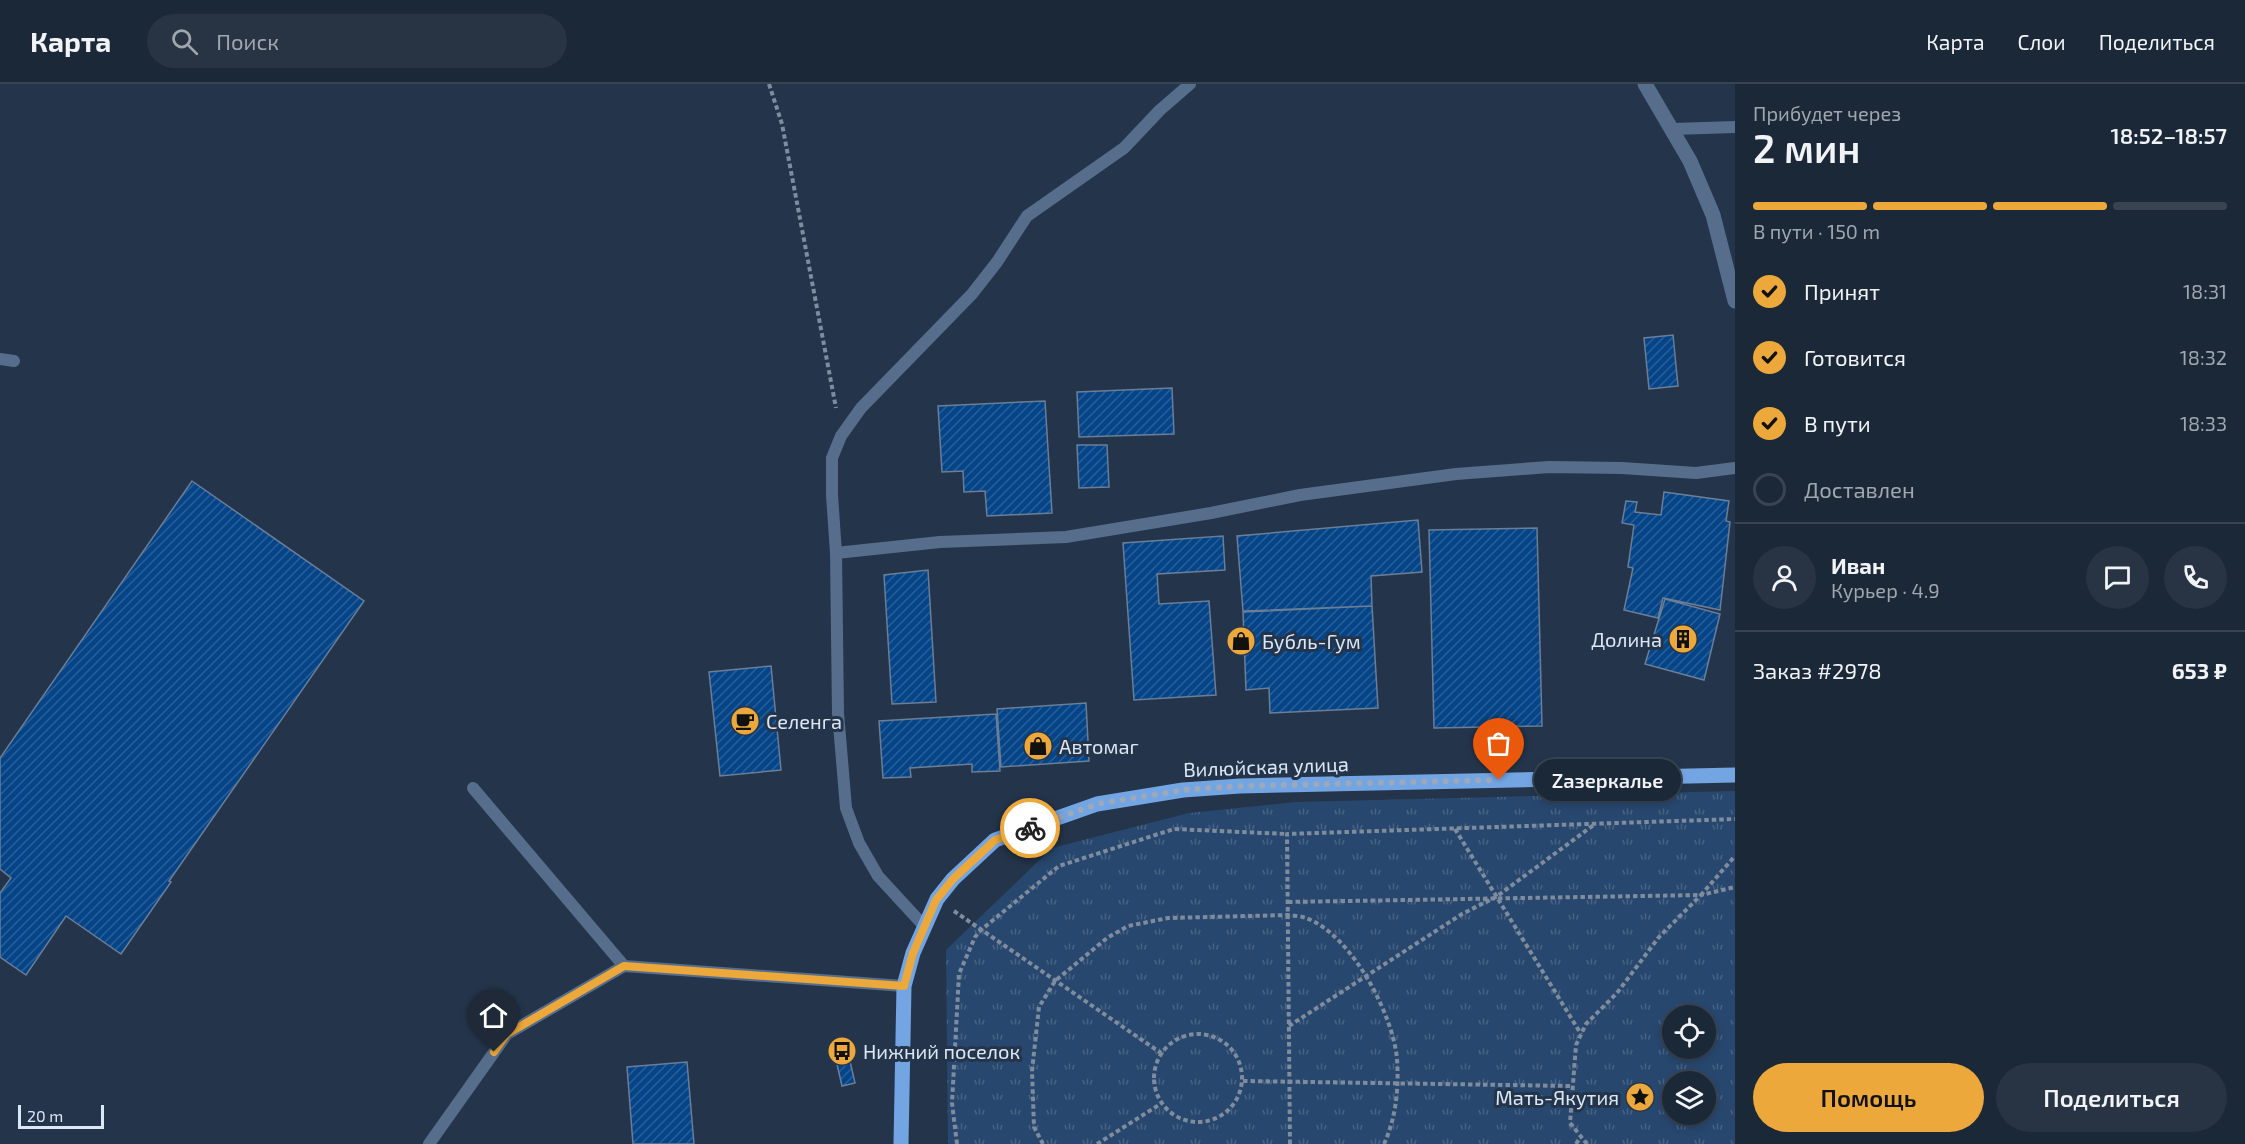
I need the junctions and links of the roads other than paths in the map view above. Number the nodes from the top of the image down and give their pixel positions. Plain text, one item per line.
1 (1190, 84) edge
2 (1646, 84) edge
3 (1735, 127) edge
4 (1673, 129) junction
5 (1735, 301) edge
6 (0, 360) edge
7 (14, 361) dead end
8 (1735, 468) edge
9 (836, 553) junction
10 (1735, 776) edge
11 (473, 788) dead end
12 (925, 927) junction
13 (624, 966) junction
14 (904, 986) junction
15 (429, 1144) edge
16 (901, 1144) edge

1 - 9 lane
2 - 4 street
3 - 4 lane
4 - 5 street
6 - 7 lane
8 - 9 lane
9 - 12 lane
10 - 12 main road, Вилюйская улица
11 - 13 lane
12 - 14 main road, Вилюйская улица
13 - 14 lane
13 - 15 lane
14 - 16 main road, Вилюйская улица

